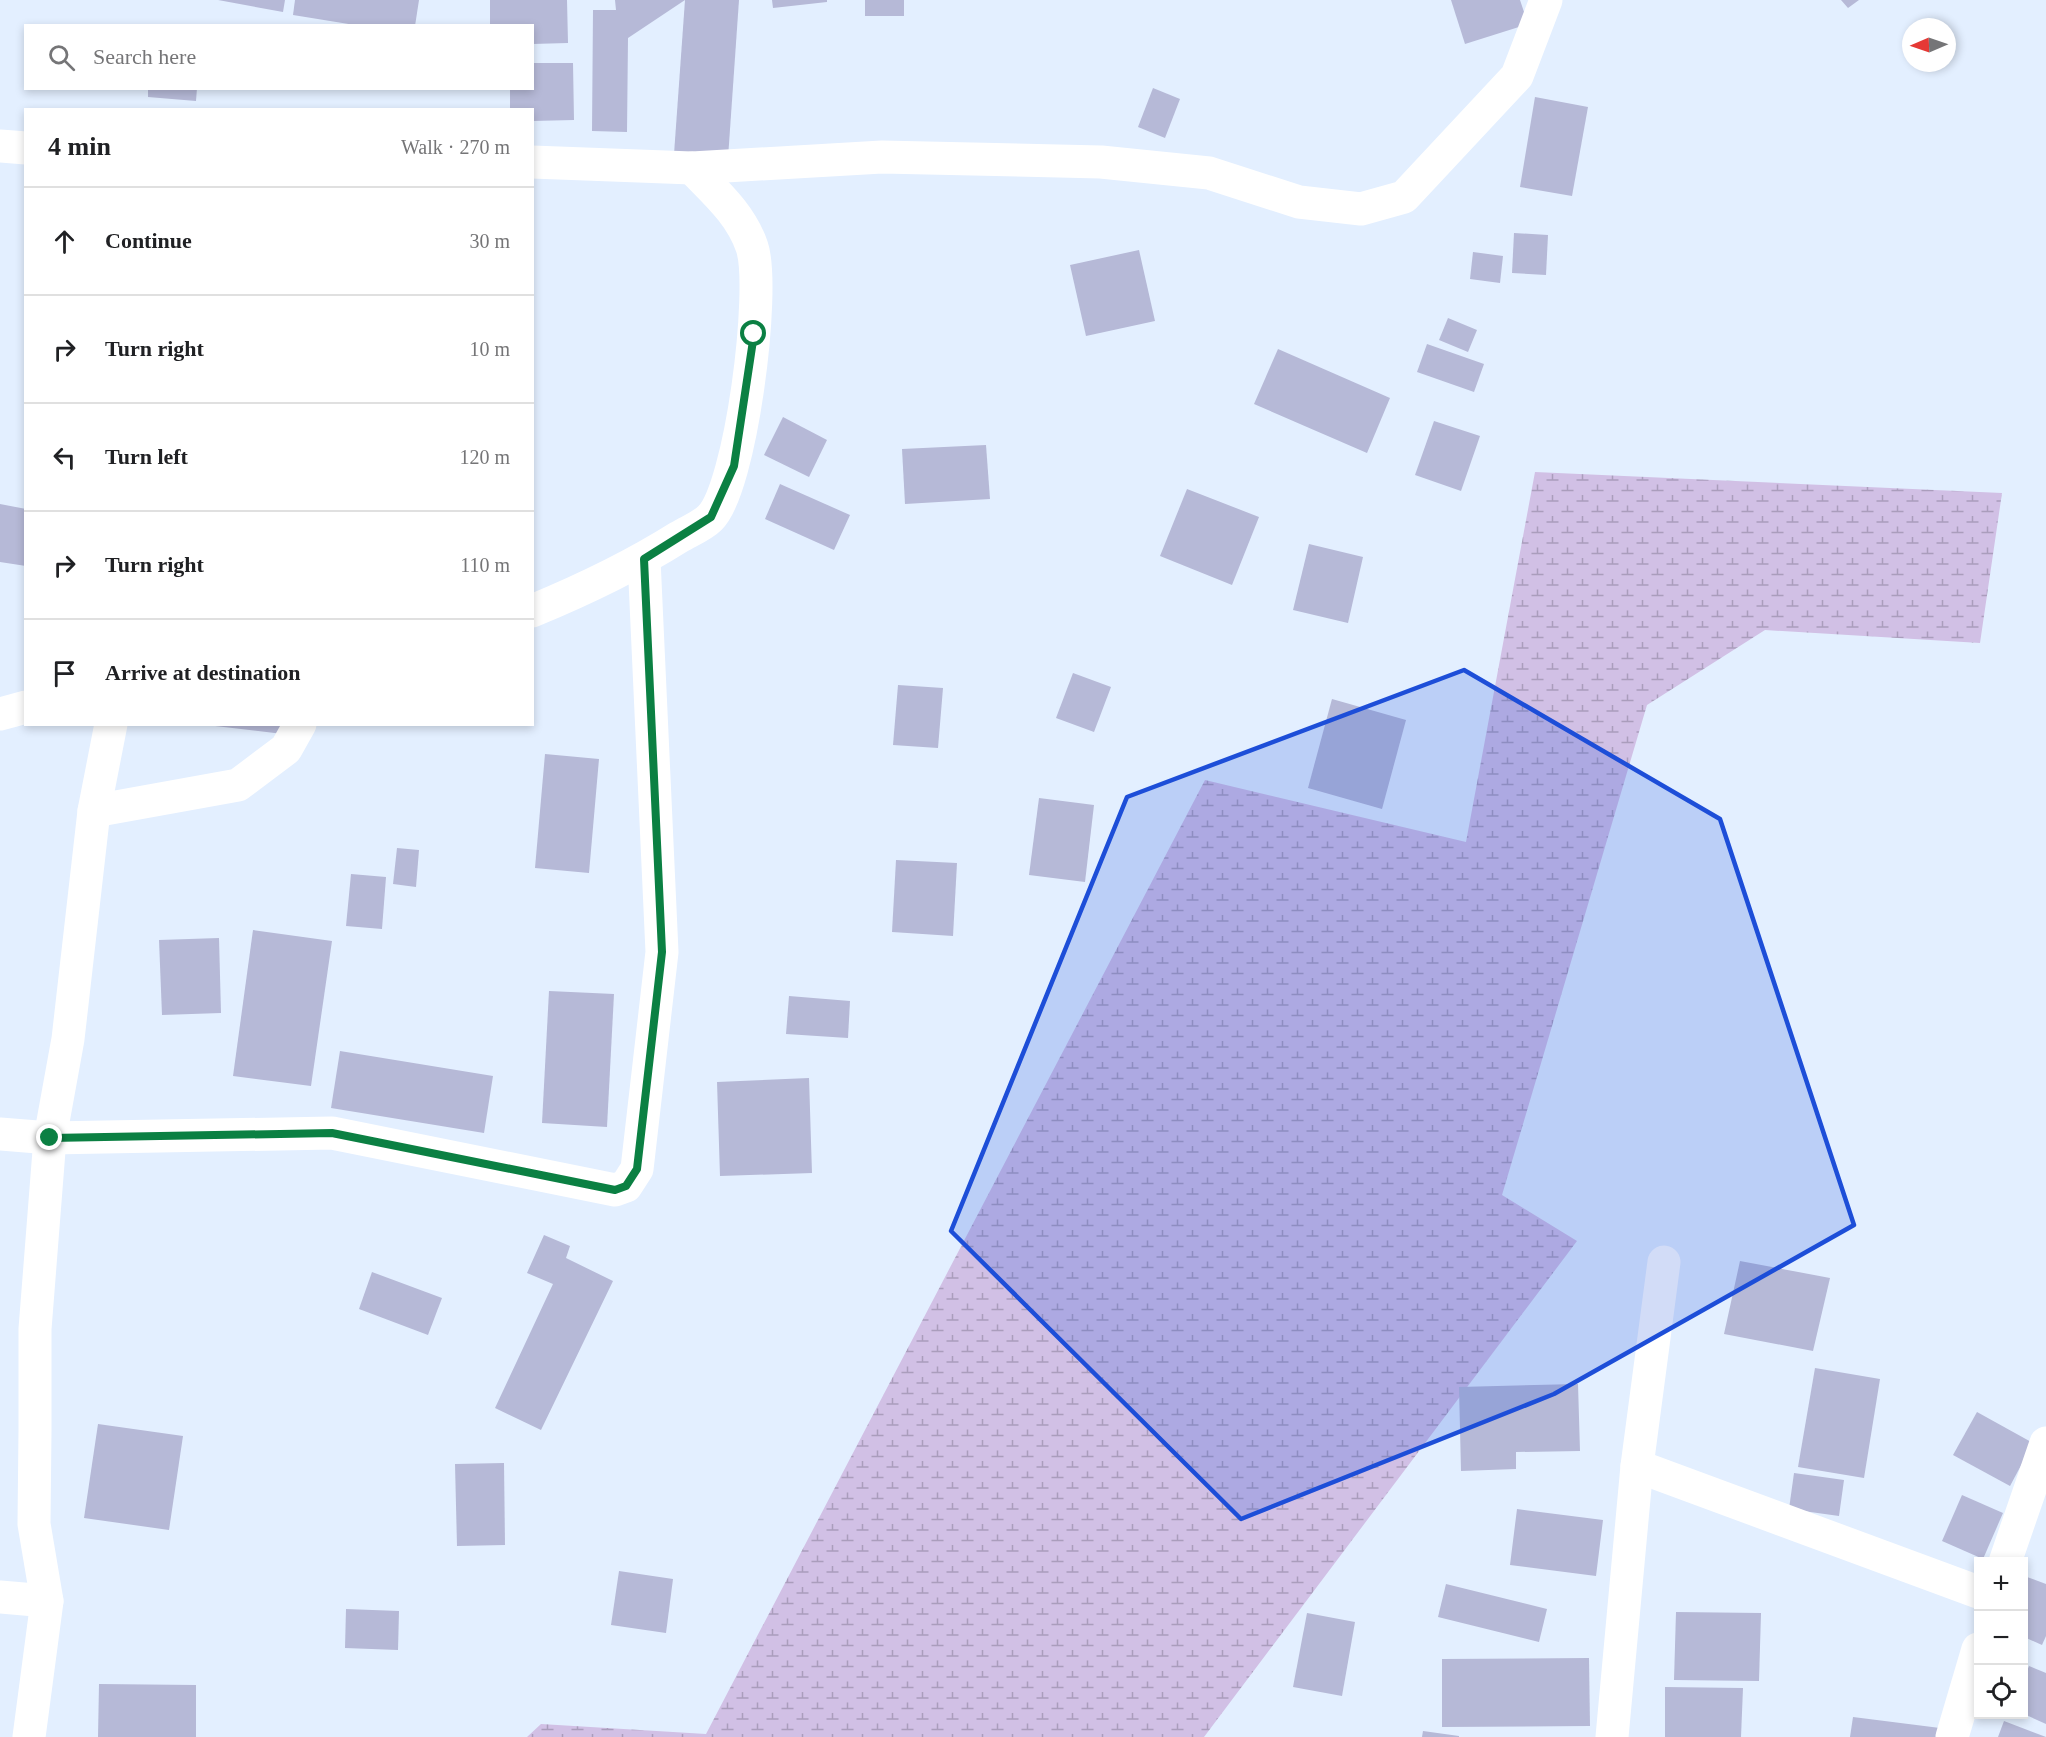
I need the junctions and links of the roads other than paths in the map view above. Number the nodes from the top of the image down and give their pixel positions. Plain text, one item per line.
1 (1546, 0) edge
2 (0, 146) edge
3 (24, 148) edge
4 (534, 162) edge
5 (692, 168) junction
6 (644, 559) junction
7 (534, 610) edge
8 (24, 708) edge
9 (0, 714) edge
10 (111, 726) edge
11 (299, 726) edge
12 (94, 811) junction
13 (0, 1134) edge
14 (50, 1138) junction
15 (1664, 1262) dead end
16 (2046, 1443) edge
17 (1637, 1466) junction
18 (2007, 1557) edge
19 (1974, 1591) edge
20 (0, 1598) edge
21 (47, 1601) junction
22 (1974, 1663) edge
23 (29, 1737) edge
24 (1612, 1737) edge
25 (1952, 1737) edge

1 - 5 street
2 - 3 street
4 - 5 street
5 - 6 street
6 - 7 street
6 - 14 street
8 - 9 street
10 - 12 street
11 - 12 street
12 - 14 street
13 - 14 street
14 - 21 street
15 - 17 street
16 - 18 street
17 - 19 street
17 - 24 street
20 - 21 street
21 - 23 street
22 - 25 street

